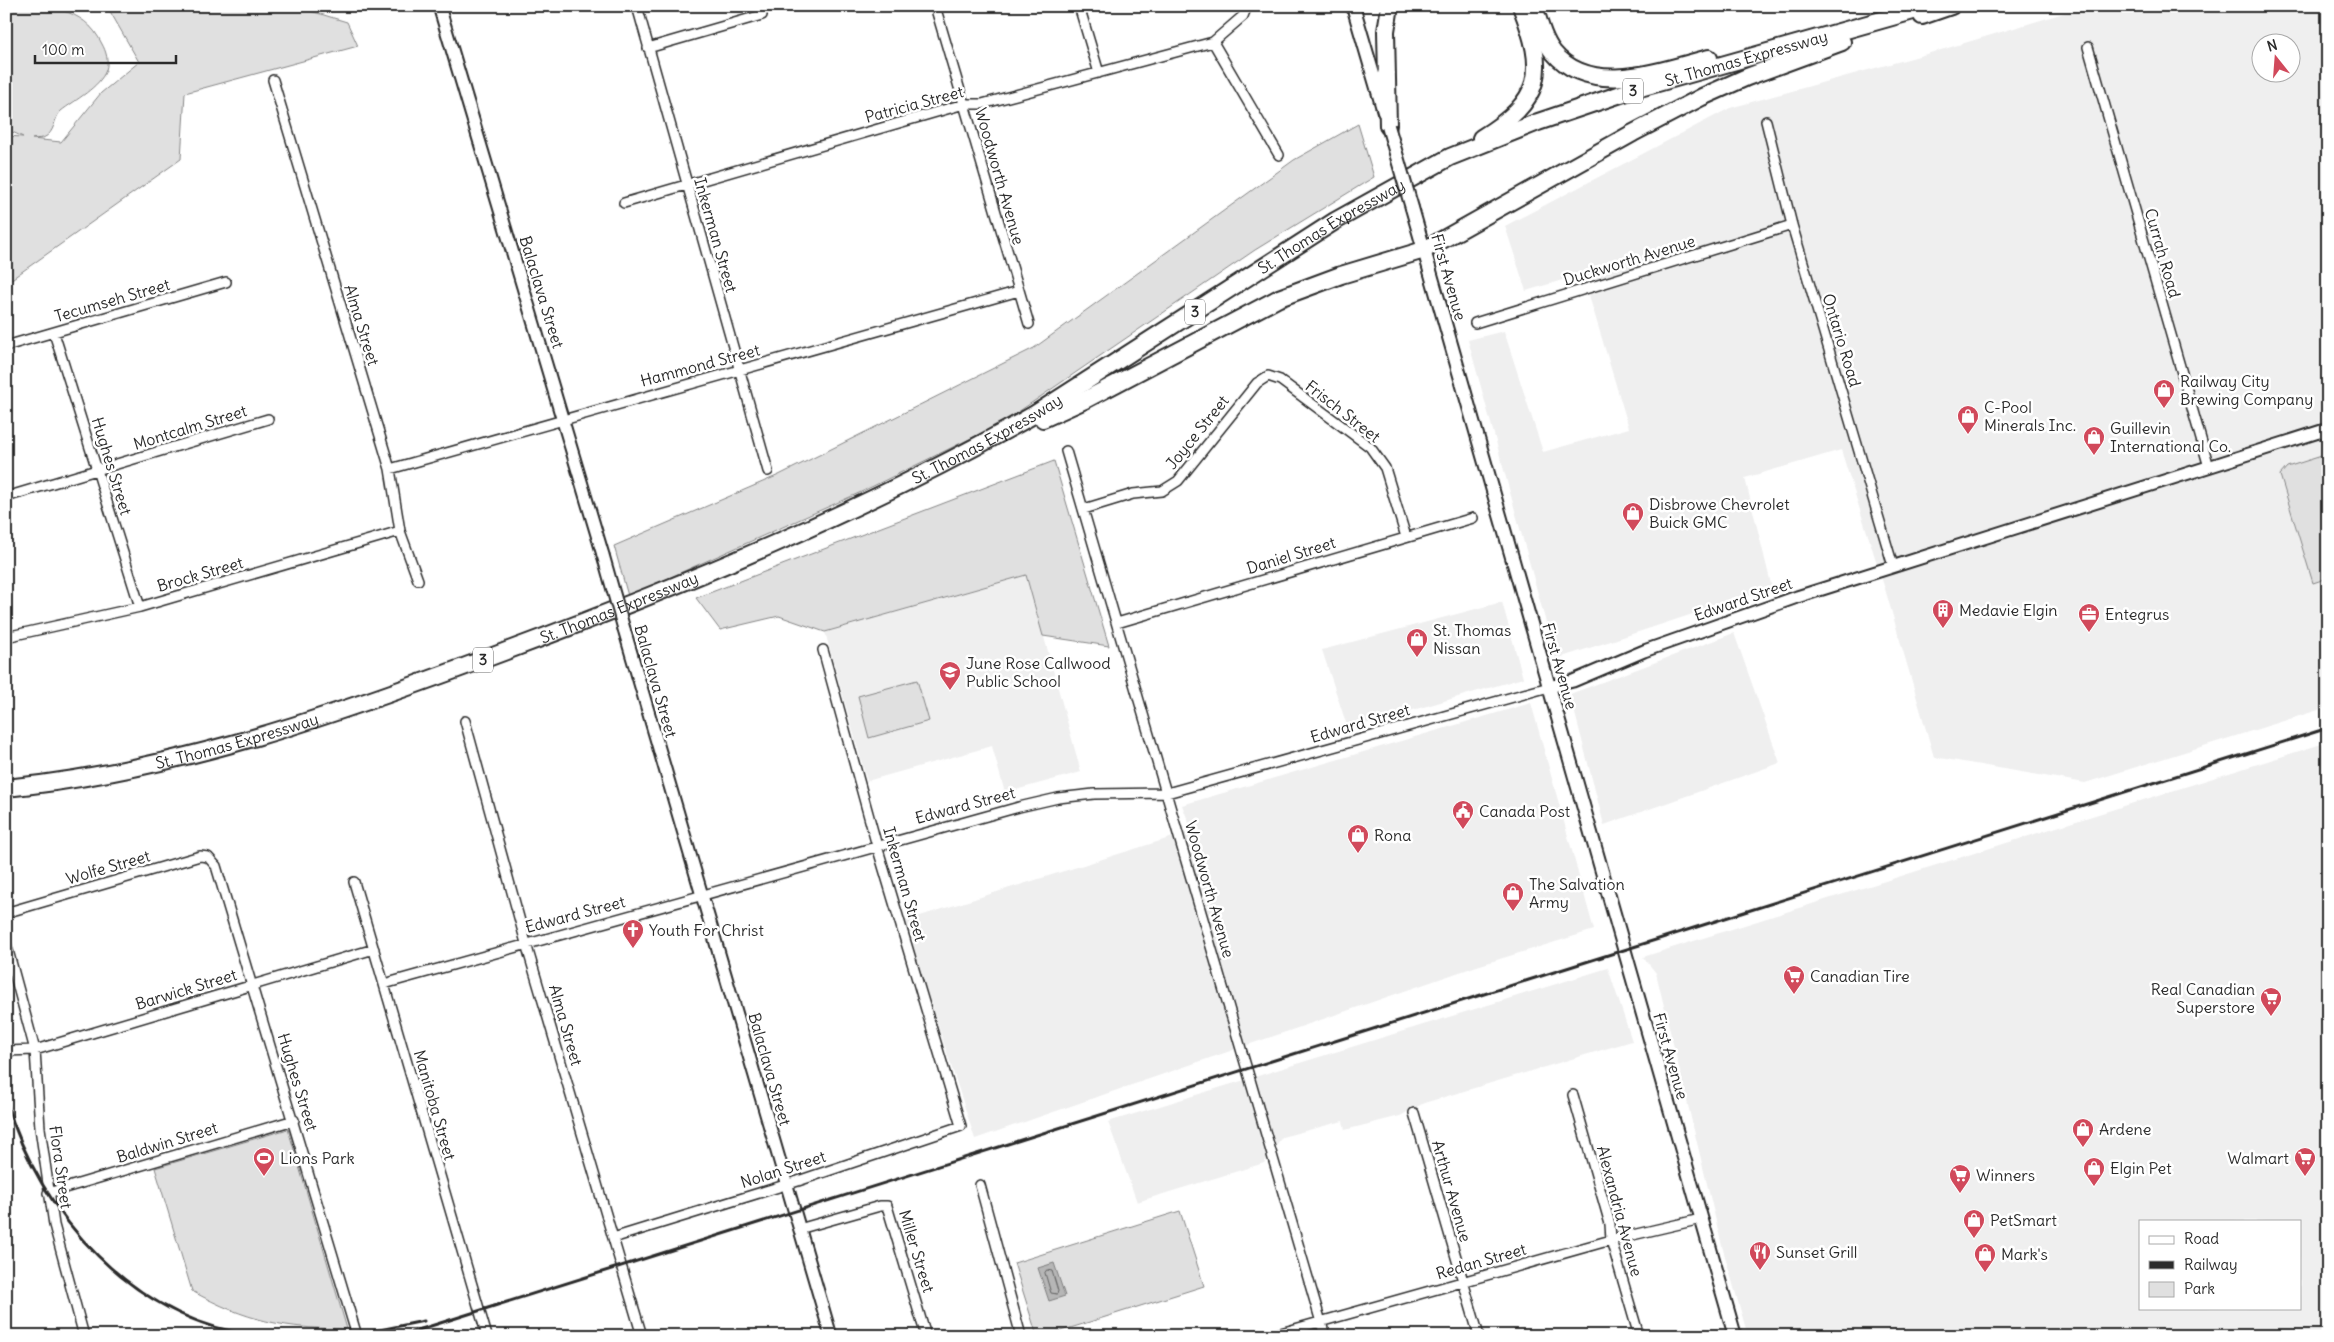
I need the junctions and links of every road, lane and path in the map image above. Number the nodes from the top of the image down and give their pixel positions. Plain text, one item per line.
1 (440, 6) edge
2 (636, 6) edge
3 (935, 6) edge
4 (1079, 6) edge
5 (1247, 6) edge
6 (1353, 6) edge
7 (1390, 6) edge
8 (1521, 6) edge
9 (1534, 6) edge
10 (1931, 6) edge
11 (1951, 6) edge
12 (762, 15) dead end
13 (1821, 37) junction
14 (1213, 42) junction
15 (2088, 47) dead end
16 (648, 48) junction
17 (1099, 73) junction
18 (273, 80) dead end
19 (964, 104) junction
20 (1766, 121) dead end
21 (1388, 126) junction
22 (1279, 156) dead end
23 (1450, 157) junction
24 (686, 185) junction
25 (624, 203) dead end
26 (1792, 225) junction
27 (1424, 250) junction
28 (226, 282) dead end
29 (1019, 291) junction
30 (1475, 323) dead end
31 (1029, 324) dead end
32 (54, 333) junction
33 (6, 346) edge
34 (739, 371) junction
35 (1268, 376) joint
36 (268, 419) dead end
37 (563, 419) junction
38 (2328, 429) edge
39 (1066, 451) dead end
40 (940, 467) junction
41 (2209, 467) junction
42 (390, 469) junction
43 (98, 470) junction
44 (768, 471) dead end
45 (6, 497) edge
46 (1084, 509) junction
47 (1473, 518) dead end
48 (400, 531) junction
49 (1406, 537) junction
50 (1893, 566) junction
51 (418, 580) dead end
52 (140, 608) junction
53 (1118, 623) junction
54 (6, 637) edge
55 (823, 650) dead end
56 (1549, 687) junction
57 (466, 722) dead end
58 (6, 788) edge
59 (1167, 793) junction
60 (877, 846) junction
61 (216, 866) joint
62 (354, 882) dead end
63 (702, 896) junction
64 (6, 915) edge
65 (6, 943) edge
66 (527, 944) junction
67 (374, 949) junction
68 (253, 984) junction
69 (384, 984) junction
70 (35, 1050) junction
71 (6, 1051) edge
72 (1573, 1094) dead end
73 (1414, 1113) dead end
74 (294, 1120) junction
75 (961, 1126) joint
76 (786, 1184) junction
77 (980, 1185) dead end
78 (48, 1193) junction
79 (1701, 1219) junction
80 (799, 1229) junction
81 (613, 1238) junction
82 (1611, 1240) junction
83 (1463, 1282) junction
84 (1321, 1321) junction
85 (84, 1336) edge
86 (357, 1336) edge
87 (487, 1336) edge
88 (642, 1336) edge
89 (831, 1336) edge
90 (926, 1336) edge
91 (1021, 1336) edge
92 (1270, 1336) edge
93 (1325, 1336) edge
94 (1479, 1336) edge
95 (1639, 1336) edge
96 (1735, 1336) edge

1 - 37 street, Balaclava Street
2 - 16 street, Inkerman Street
3 - 19 street, Woodworth Avenue
4 - 17 street
5 - 14 street
6 - 21 main road, First Avenue
7 - 21 highway
8 - 23 highway
9 - 13 highway
10 - 13 highway, St. Thomas Expressway / 3
11 - 27 highway
12 - 16 street
13 - 23 highway, St. Thomas Expressway / 3
14 - 17 street, Patricia Street
14 - 22 street
15 - 41 street, Currah Road
16 - 24 street, Inkerman Street
17 - 19 street, Patricia Street
18 - 42 street, Alma Street
19 - 24 street, Patricia Street
19 - 29 street, Woodworth Avenue
20 - 26 street, Ontario Road
21 - 27 main road, First Avenue, bridge
23 - 40 highway, St. Thomas Expressway / 3
24 - 25 street, Patricia Street
24 - 34 street, Inkerman Street
26 - 30 street, Duckworth Avenue
26 - 50 street, Ontario Road
27 - 40 highway
27 - 56 main road, First Avenue
28 - 32 street, Tecumseh Street
29 - 31 street, Woodworth Avenue
29 - 34 street, Hammond Street
32 - 33 street, Tecumseh Street
32 - 43 street, Hughes Street
34 - 37 street, Hammond Street
34 - 44 street, Inkerman Street
35 - 46 street, Joyce Street
35 - 49 street, Frisch Street
36 - 43 street, Montcalm Street
37 - 42 street, Hammond Street
37 - 63 street, Balaclava Street, bridge
38 - 41 street, Edward Street
39 - 46 street, Woodworth Avenue
40 - 58 highway, St. Thomas Expressway / 3
41 - 50 street, Edward Street
42 - 48 street, Alma Street
43 - 45 street, Montcalm Street
43 - 52 street, Hughes Street
46 - 53 street, Woodworth Avenue
47 - 49 street, Daniel Street
48 - 51 street, Alma Street
48 - 52 street, Brock Street
49 - 53 street, Daniel Street
50 - 56 street, Edward Street
52 - 54 street, Brock Street
53 - 59 street, Woodworth Avenue
55 - 60 street, Inkerman Street
56 - 59 street, Edward Street
56 - 79 main road, First Avenue
57 - 66 street, Alma Street
59 - 60 street, Edward Street
59 - 84 street, Woodworth Avenue
60 - 63 street, Edward Street
60 - 75 street, Inkerman Street
61 - 64 street, Wolfe Street
61 - 68 street, Hughes Street
62 - 67 street, Manitoba Street
63 - 66 street, Edward Street
63 - 76 street, Balaclava Street
65 - 70 street, Flora Street
66 - 69 street, Edward Street
66 - 81 street, Alma Street
67 - 68 street, Barwick Street
67 - 69 street, Manitoba Street
68 - 70 street, Barwick Street
68 - 74 street, Hughes Street
69 - 87 street, Manitoba Street
70 - 71 street, Barwick Street
70 - 78 street, Flora Street
72 - 82 street, Alexandria Avenue
73 - 83 street, Arthur Avenue
74 - 78 street, Baldwin Street
74 - 86 street, Hughes Street
75 - 76 street, Nolan Street
76 - 80 street, Balaclava Street
76 - 81 street, Nolan Street
77 - 91 street
78 - 85 street, Flora Street
79 - 82 street, Redan Street
79 - 96 main road, First Avenue
80 - 89 street, Balaclava Street
80 - 90 street, Miller Street
81 - 88 street, Alma Street
82 - 83 street, Redan Street
82 - 95 street, Alexandria Avenue
83 - 84 street, Redan Street
83 - 94 street, Arthur Avenue
84 - 92 street, Redan Street
84 - 93 street, Woodworth Avenue

